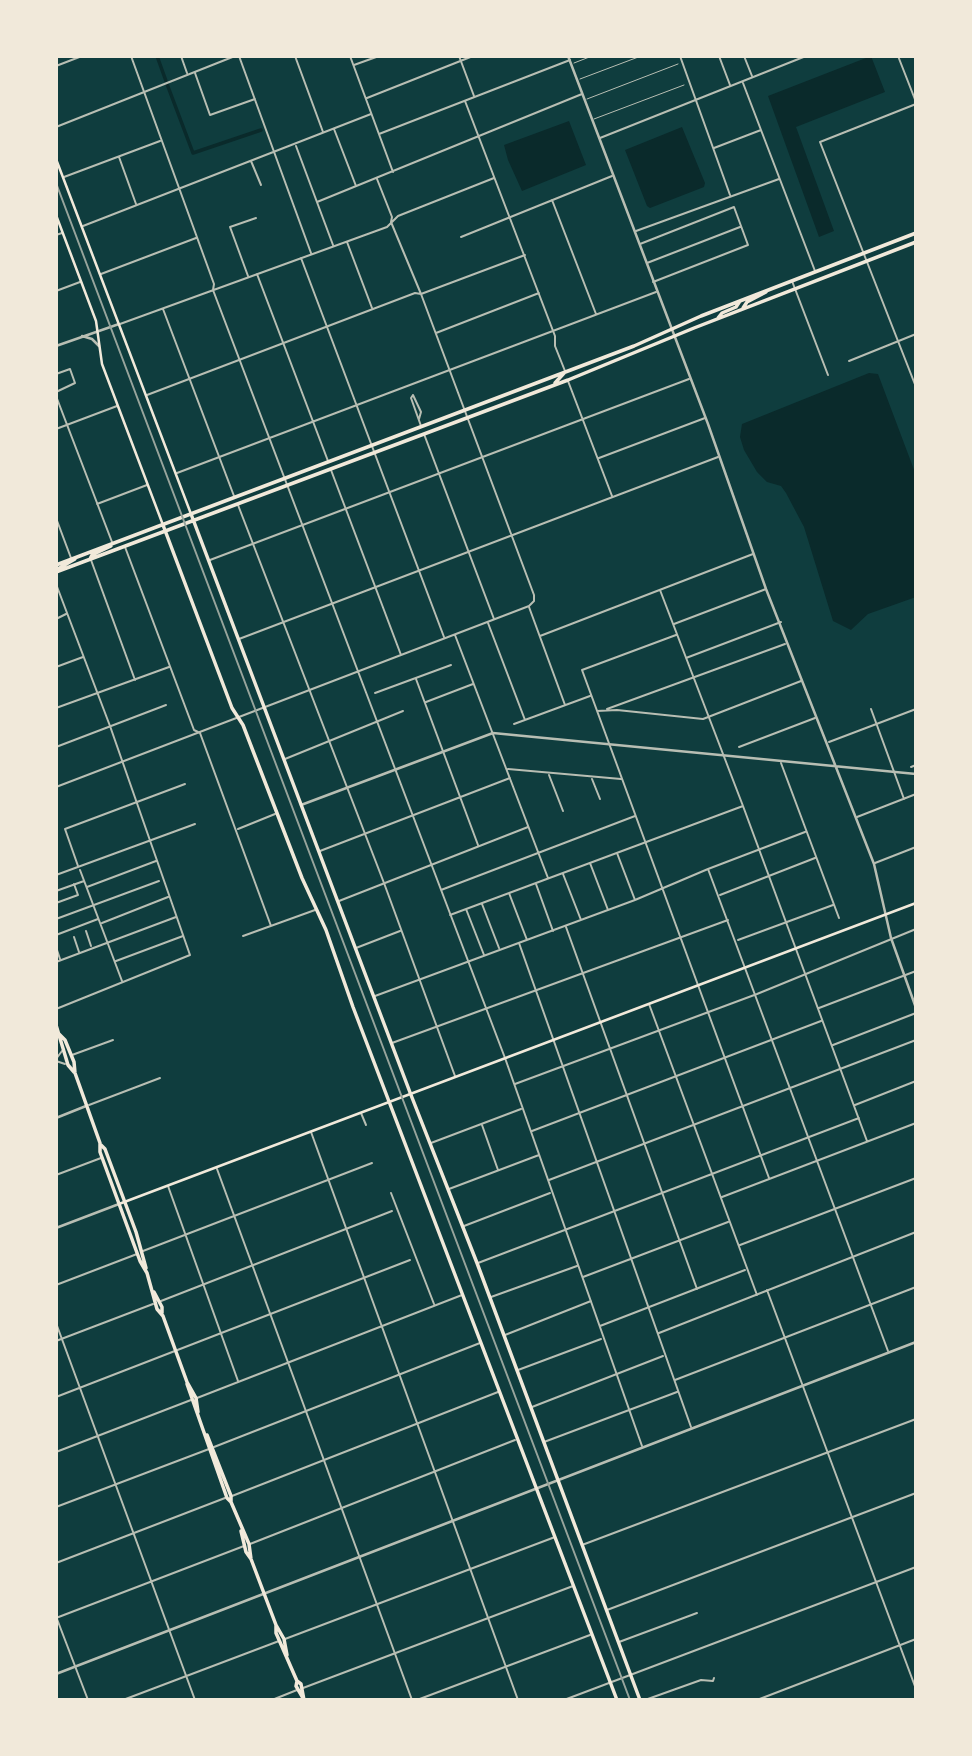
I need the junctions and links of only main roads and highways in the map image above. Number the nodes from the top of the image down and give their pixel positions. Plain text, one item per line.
1 (56, 159) edge
2 (56, 215) edge
3 (916, 233) edge
4 (916, 242) edge
5 (768, 290) junction
6 (740, 301) junction
7 (743, 308) junction
8 (717, 319) junction
9 (577, 367) junction
10 (565, 372) junction
11 (568, 380) junction
12 (554, 385) junction
13 (191, 514) junction
14 (194, 521) junction
15 (163, 525) junction
16 (166, 531) junction
17 (113, 543) junction
18 (79, 556) junction
19 (90, 559) junction
20 (56, 569) edge
21 (916, 903) edge
22 (56, 1025) edge
23 (59, 1034) junction
24 (75, 1073) junction
25 (411, 1095) junction
26 (391, 1102) junction
27 (100, 1143) junction
28 (125, 1202) junction
29 (119, 1205) junction
30 (140, 1253) junction
31 (304, 1699) edge
32 (617, 1700) edge
33 (640, 1700) edge

1 - 13 main road
2 - 15 main road
3 - 5 main road
4 - 7 main road
5 - 6 main road
5 - 7 main road
6 - 8 main road
6 - 9 main road
7 - 8 main road
8 - 11 main road
9 - 10 main road
9 - 11 main road
10 - 12 main road
10 - 13 main road
11 - 12 main road
12 - 14 main road
13 - 14 main road
13 - 15 main road
14 - 16 main road
14 - 25 main road
15 - 16 main road
15 - 17 main road
16 - 19 main road
16 - 26 main road
17 - 18 main road
17 - 19 main road
18 - 20 main road
18 - 20 main road
19 - 20 main road
21 - 25 main road
22 - 23 main road
23 - 24 main road
23 - 24 main road
24 - 27 main road
25 - 26 main road
25 - 33 main road
26 - 28 main road
26 - 32 main road
27 - 28 main road
27 - 29 main road
28 - 29 main road
28 - 30 main road
29 - 30 main road
30 - 31 main road

